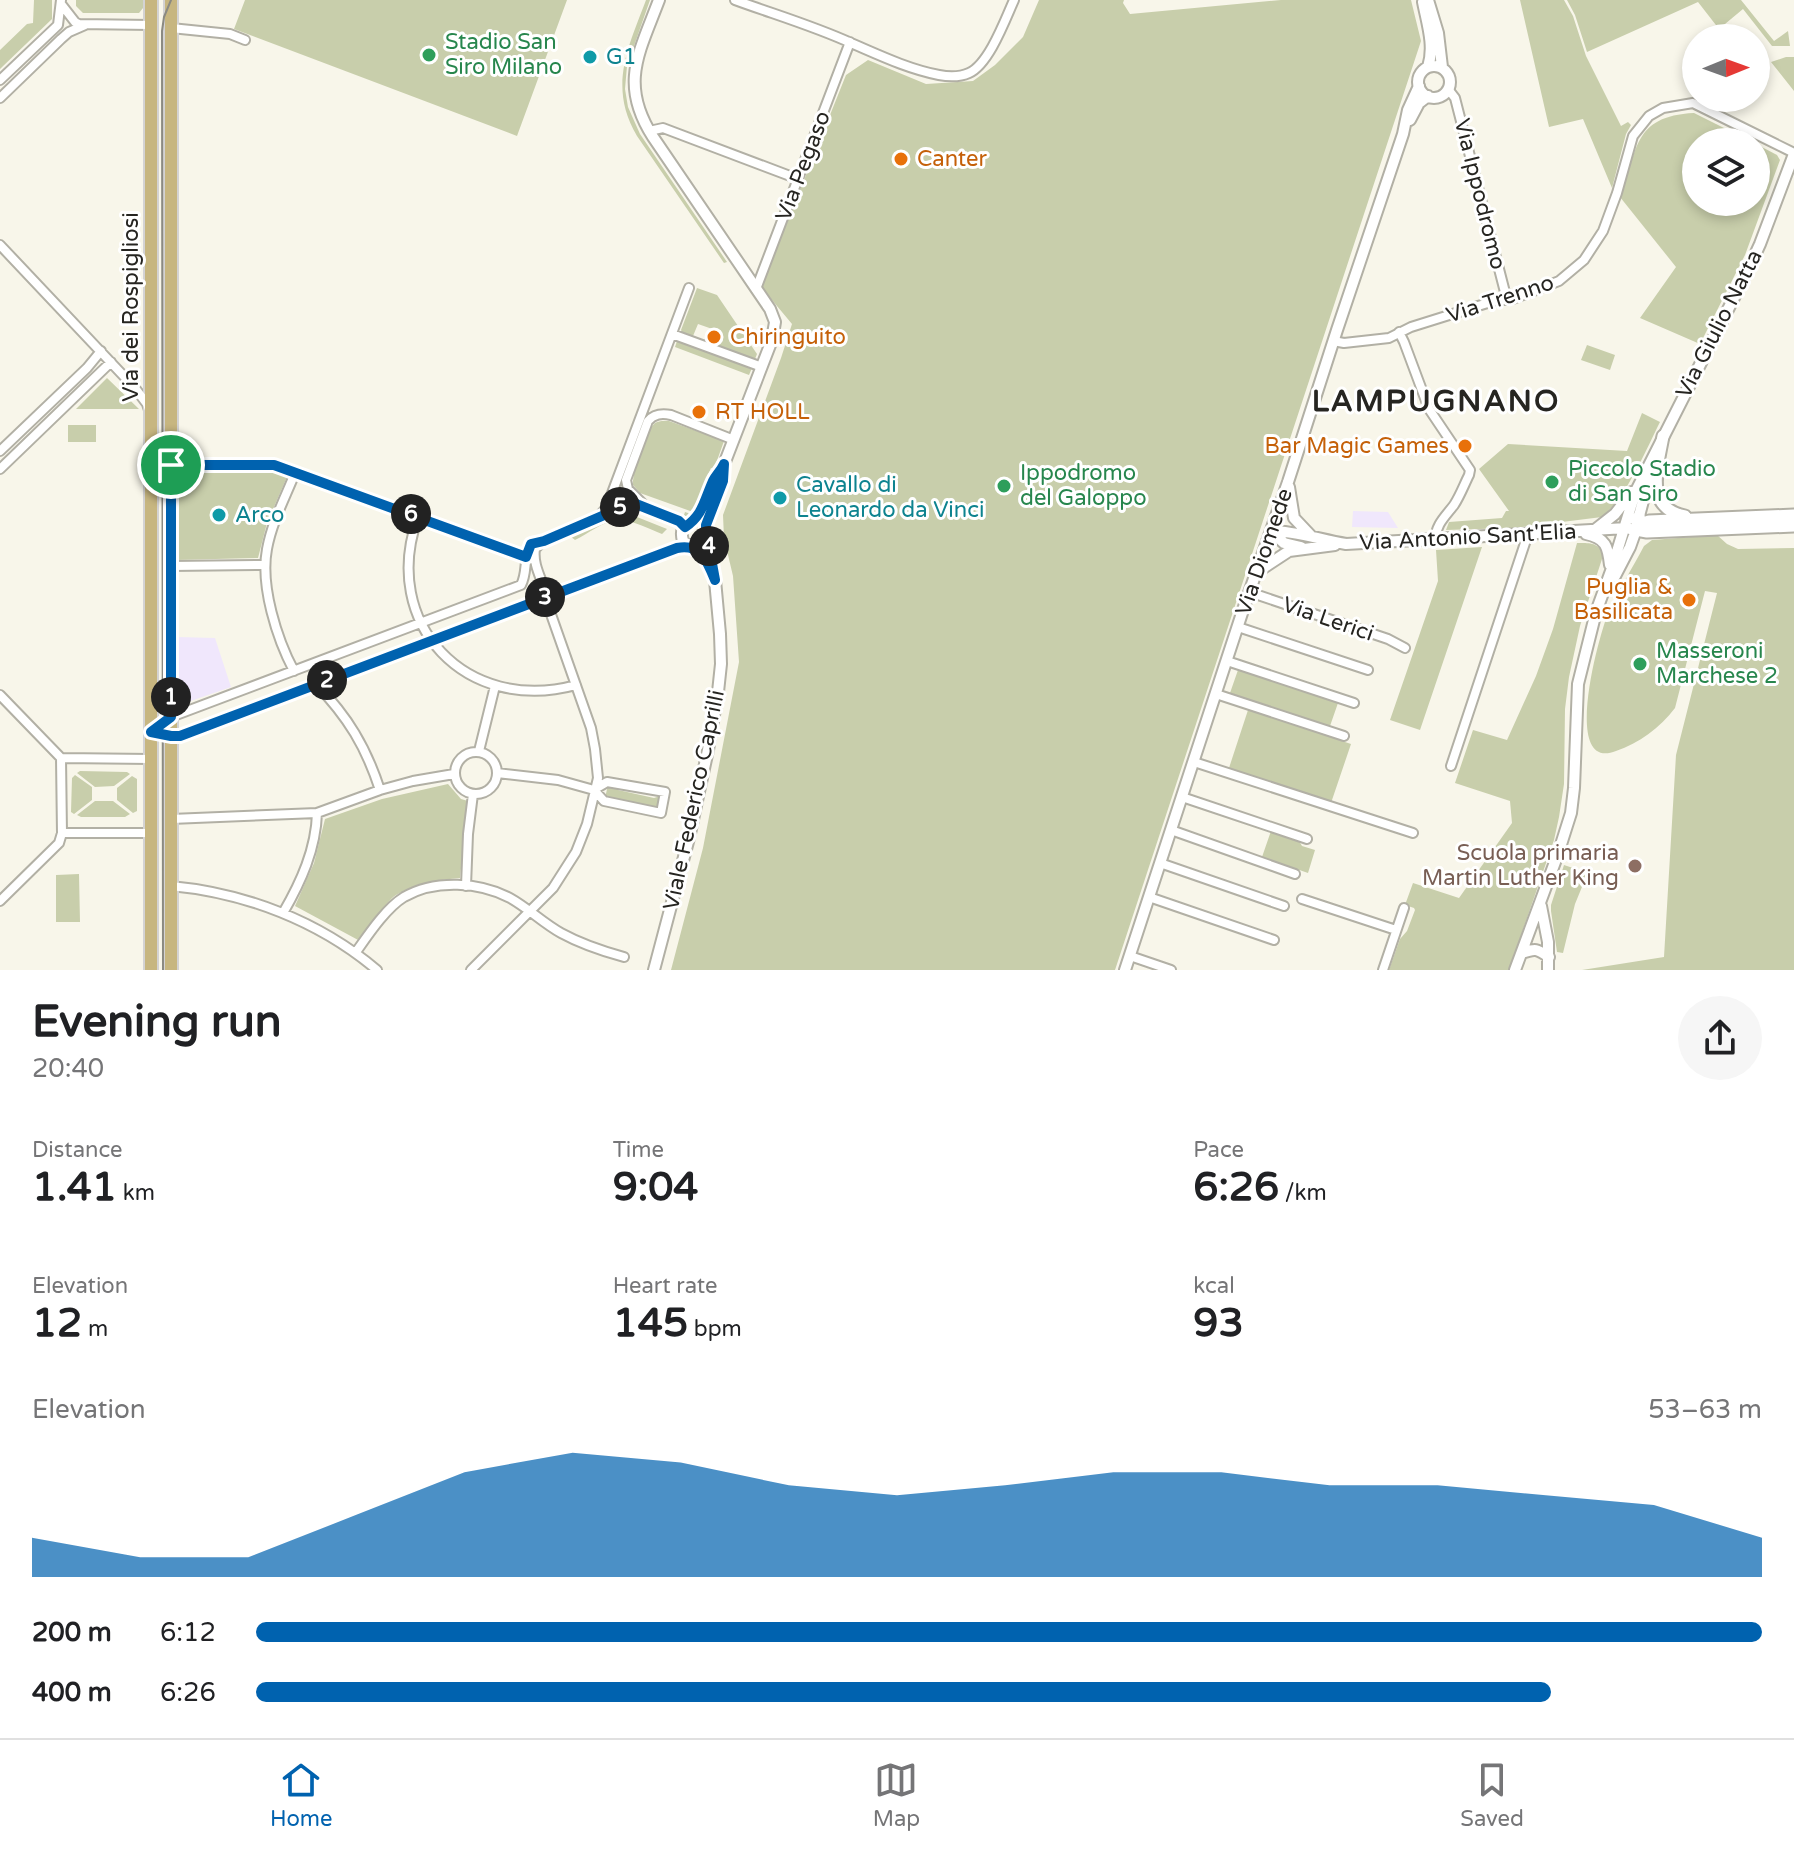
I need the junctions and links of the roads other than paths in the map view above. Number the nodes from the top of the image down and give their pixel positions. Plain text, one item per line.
1 (151, 0) edge
2 (171, 0) edge
3 (659, 0) edge
4 (735, 0) edge
5 (1014, 0) edge
6 (1426, 0) edge
7 (61, 2) edge
8 (85, 25) junction
9 (151, 25) junction
10 (171, 28) junction
11 (245, 40) dead end
12 (850, 42) junction
13 (1428, 67) junction
14 (1442, 67) junction
15 (0, 80) edge
16 (1419, 86) junction
17 (1448, 89) junction
18 (1428, 96) junction
19 (0, 98) edge
20 (649, 131) junction
21 (1403, 134) junction
22 (1794, 154) edge
23 (798, 179) junction
24 (2, 252) edge
25 (689, 288) dead end
26 (756, 289) junction
27 (1507, 300) junction
28 (1399, 332) junction
29 (672, 334) junction
30 (1333, 341) junction
31 (101, 351) junction
32 (111, 362) junction
33 (762, 367) junction
34 (151, 381) junction
35 (135, 388) junction
36 (151, 415) junction
37 (1663, 436) junction
38 (734, 440) junction
39 (1658, 448) junction
40 (0, 451) edge
41 (724, 464) junction
42 (171, 465) junction
43 (0, 469) edge
44 (295, 473) junction
45 (1640, 481) junction
46 (1288, 482) junction
47 (650, 510) junction
48 (1794, 515) edge
49 (600, 516) junction
50 (418, 517) junction
51 (1706, 519) junction
52 (689, 525) junction
53 (1794, 526) edge
54 (1634, 528) junction
55 (1593, 530) junction
56 (1271, 531) junction
57 (1573, 531) junction
58 (706, 534) junction
59 (1528, 534) junction
60 (1435, 540) junction
61 (1312, 543) junction
62 (691, 546) junction
63 (530, 559) junction
64 (264, 565) junction
65 (171, 566) junction
66 (1611, 571) junction
67 (1256, 573) junction
68 (715, 580) junction
69 (542, 586) junction
70 (1249, 592) junction
71 (1604, 592) junction
72 (547, 596) junction
73 (533, 602) junction
74 (421, 623) junction
75 (1238, 627) junction
76 (430, 641) junction
77 (1405, 648) dead end
78 (1227, 661) junction
79 (1368, 670) dead end
80 (294, 671) junction
81 (316, 684) junction
82 (576, 685) junction
83 (495, 686) junction
84 (1216, 694) junction
85 (0, 695) edge
86 (1354, 703) dead end
87 (171, 717) junction
88 (151, 732) junction
89 (171, 736) junction
90 (1344, 736) dead end
91 (479, 751) junction
92 (61, 758) junction
93 (151, 759) junction
94 (1194, 762) junction
95 (1451, 766) dead end
96 (497, 773) junction
97 (454, 774) junction
98 (380, 790) junction
99 (594, 790) junction
100 (473, 794) junction
101 (1182, 797) junction
102 (317, 813) junction
103 (171, 819) junction
104 (1171, 830) junction
105 (62, 833) junction
106 (151, 833) junction
107 (1413, 833) dead end
108 (1307, 839) dead end
109 (1160, 863) junction
110 (1295, 874) dead end
111 (171, 886) junction
112 (466, 886) junction
113 (1149, 897) junction
114 (1302, 899) dead end
115 (0, 901) edge
116 (1540, 904) junction
117 (1284, 906) dead end
118 (1404, 908) dead end
119 (531, 912) junction
120 (283, 913) junction
121 (1396, 930) junction
122 (1274, 940) dead end
123 (356, 952) junction
124 (1522, 953) junction
125 (1130, 956) junction
126 (624, 957) dead end
127 (1549, 957) junction
128 (1149, 966) edge
129 (151, 970) edge
130 (171, 970) edge
131 (377, 970) edge
132 (471, 970) edge
133 (654, 970) edge
134 (1125, 970) edge
135 (1171, 970) edge
136 (1383, 970) edge
137 (1515, 970) edge
138 (1548, 970) edge

1 - 9 main road, Via dei Rospigliosi
2 - 10 main road, Via dei Rospigliosi
3 - 20 street
4 - 12 street
5 - 12 street
6 - 13 street
6 - 14 street
7 - 8 street
7 - 15 street
8 - 9 street
8 - 19 street
9 - 10 main road
9 - 34 main road, Via dei Rospigliosi
10 - 11 street
10 - 42 main road, Via dei Rospigliosi
12 - 23 street, Via Pegaso
13 - 14 street
13 - 16 street
14 - 17 street
16 - 18 street
16 - 21 street, Via Diomede
17 - 18 street
17 - 27 street, Via Ippodromo
18 - 21 street, Via Diomede
20 - 23 street
20 - 26 street
21 - 30 street, Via Diomede
22 - 27 street, Via Trenno
22 - 37 street, Via Giulio Natta
23 - 26 street, Via Pegaso
24 - 31 street
25 - 29 street
26 - 33 street
27 - 28 street, Via Trenno
28 - 30 street, Via Trenno
28 - 60 street
29 - 33 street
29 - 49 street
30 - 46 street, Via Diomede
31 - 32 street
31 - 40 street
32 - 35 street
32 - 43 street
33 - 38 street
34 - 35 street
34 - 36 main road, Via dei Rospigliosi
35 - 36 street
36 - 88 main road, Via dei Rospigliosi
37 - 39 street, Via Giulio Natta
37 - 51 main road
38 - 41 street
38 - 47 street
39 - 45 street, Via Giulio Natta
39 - 54 street, Via Giulio Natta
41 - 52 street
41 - 58 street
42 - 44 street
42 - 65 main road, Via dei Rospigliosi
44 - 50 street
44 - 64 street
45 - 54 street, Via Giulio Natta
45 - 55 street, Via Giulio Natta
46 - 56 street, Via Diomede
46 - 61 street
47 - 49 street
47 - 52 street
48 - 51 main road, Via Antonio Sant'Elia
49 - 63 street
50 - 63 street
50 - 74 street
51 - 54 main road, Via Antonio Sant'Elia
52 - 58 street
52 - 62 street
53 - 54 main road, Via Antonio Sant'Elia
54 - 55 street, Via Antonio Sant'Elia
54 - 66 street
54 - 71 street
55 - 57 street, Via Antonio Sant'Elia
56 - 61 street
56 - 67 street, Via Diomede
57 - 59 street, Via Antonio Sant'Elia
57 - 66 street
58 - 62 street
58 - 68 street, Viale Federico Caprilli
59 - 60 street, Via Antonio Sant'Elia
59 - 95 street
60 - 61 street, Via Antonio Sant'Elia
61 - 67 street
62 - 68 street, Viale Federico Caprilli
62 - 72 street
63 - 69 street
63 - 74 street
64 - 65 street
64 - 80 street
65 - 87 main road, Via dei Rospigliosi
66 - 71 street
67 - 70 street, Via Diomede
68 - 133 street, Viale Federico Caprilli
69 - 72 street
69 - 73 street
70 - 75 street, Via Diomede
70 - 77 street, Via Lerici
71 - 116 street
72 - 73 street
72 - 82 street
73 - 76 street
74 - 76 street
74 - 80 street
75 - 78 street, Via Diomede
75 - 79 street
76 - 81 street
76 - 83 street
78 - 84 street, Via Diomede
78 - 86 street
80 - 87 street
81 - 89 street
81 - 98 street
82 - 83 street
82 - 99 street
83 - 91 street
84 - 90 street
84 - 94 street, Via Diomede
85 - 92 street
87 - 88 street
87 - 89 main road, Via dei Rospigliosi
88 - 89 street
88 - 93 main road, Via dei Rospigliosi
89 - 103 main road, Via dei Rospigliosi
91 - 96 street
91 - 97 street
92 - 93 street
92 - 105 street
93 - 106 main road, Via dei Rospigliosi
94 - 101 street, Via Diomede
94 - 107 street
96 - 99 street
96 - 100 street
97 - 98 street
97 - 100 street
98 - 102 street
99 - 99 street
99 - 119 street
100 - 112 street
101 - 104 street, Via Diomede
101 - 108 street
102 - 103 street
102 - 120 street
103 - 111 main road, Via dei Rospigliosi
104 - 109 street, Via Diomede
104 - 110 street
105 - 106 street
105 - 115 street
106 - 129 main road, Via dei Rospigliosi
109 - 113 street, Via Diomede
109 - 117 street
111 - 120 street
111 - 130 main road, Via dei Rospigliosi
112 - 119 street
112 - 123 street
113 - 122 street
113 - 125 street, Via Diomede
114 - 121 street
116 - 124 street
116 - 127 street
118 - 121 street
119 - 126 street
119 - 132 street
120 - 123 street
121 - 136 street
123 - 131 street
124 - 127 street
124 - 137 street
125 - 128 street
125 - 134 street, Via Diomede
127 - 138 street
128 - 135 street

